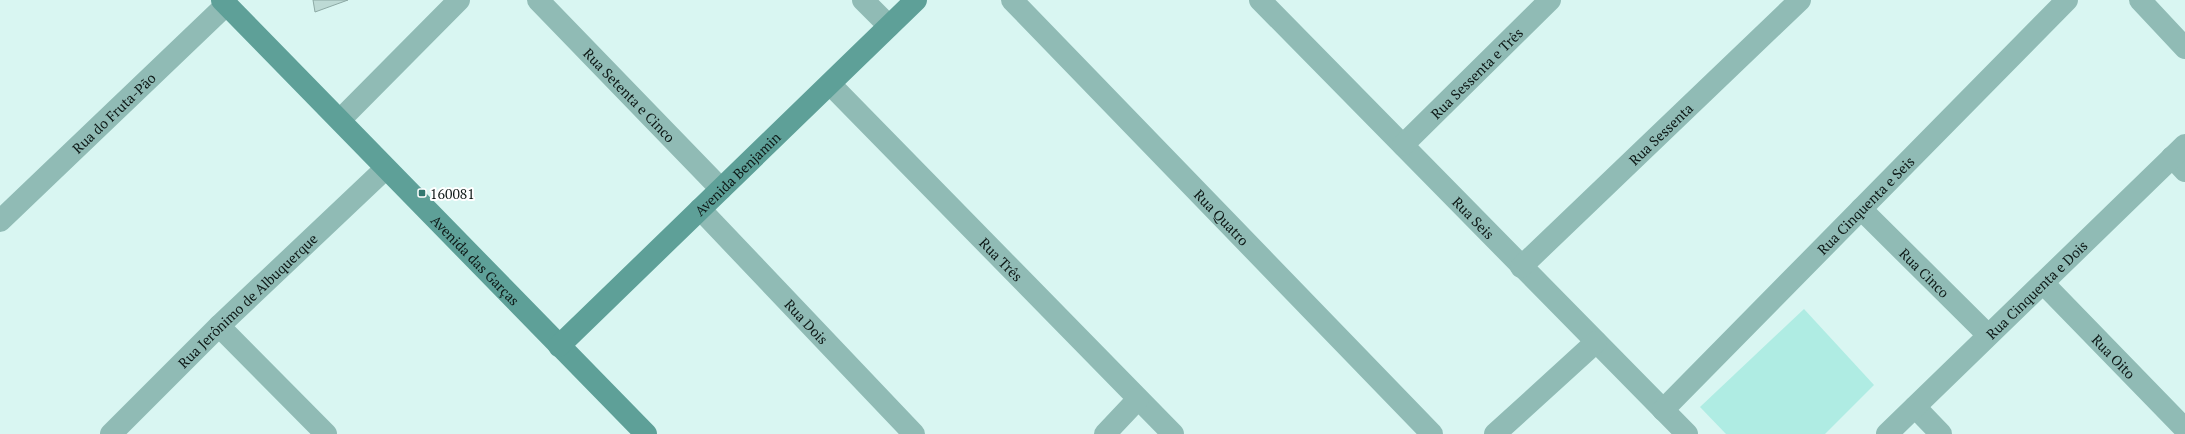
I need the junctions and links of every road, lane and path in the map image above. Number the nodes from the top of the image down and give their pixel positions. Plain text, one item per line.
1 (459, 0) edge
2 (538, 0) edge
3 (863, 0) edge
4 (916, 0) edge
5 (1012, 0) edge
6 (1550, 0) edge
7 (1800, 0) edge
8 (2067, 0) edge
9 (2140, 0) edge
10 (224, 2) edge
11 (1273, 4) edge
12 (890, 26) junction
13 (2185, 48) edge
14 (830, 84) junction
15 (340, 120) junction
16 (1403, 145) junction
17 (2181, 157) edge
18 (385, 169) junction
19 (721, 189) junction
20 (700, 209) junction
21 (1861, 209) junction
22 (0, 221) edge
23 (1521, 267) junction
24 (2043, 282) junction
25 (220, 326) junction
26 (1988, 335) junction
27 (1596, 342) junction
28 (559, 346) junction
29 (1138, 399) junction
30 (1915, 407) junction
31 (1663, 410) junction
32 (2185, 429) edge
33 (111, 434) edge
34 (326, 434) edge
35 (646, 434) edge
36 (914, 434) edge
37 (1105, 434) edge
38 (1173, 434) edge
39 (1432, 434) edge
40 (1495, 434) edge
41 (1687, 434) edge
42 (1887, 434) edge
43 (1941, 434) edge

1 - 15 street
2 - 19 street, Rua Setenta e Cinco
3 - 12 street
4 - 12 main road, Avenida Benjamin
5 - 39 street, Rua Quatro
6 - 16 street, Rua Sessenta e Três
7 - 23 street, Rua Sessenta
8 - 21 street, Rua Cinquenta e Seis
9 - 13 street
10 - 15 main road, Avenida das Garças
10 - 22 street, Rua do Fruta-Pão
11 - 16 street, Rua Seis
12 - 14 main road, Avenida Benjamin
14 - 19 main road, Avenida Benjamin
14 - 29 street, Rua Três
15 - 18 main road, Avenida das Garças
16 - 23 street, Rua Seis
17 - 24 street, Rua Cinquenta e Dois
18 - 25 street, Rua Jerônimo de Albuquerque
18 - 28 main road, Avenida das Garças
19 - 20 main road, Avenida Benjamin
20 - 28 main road, Avenida Benjamin
20 - 36 street, Rua Dois
21 - 26 street, Rua Cinco
21 - 31 street, Rua Cinquenta e Seis
23 - 27 street, Rua Seis
24 - 26 street, Rua Cinquenta e Dois
24 - 32 street, Rua Oito
25 - 33 street, Rua Jerônimo de Albuquerque
25 - 34 street
26 - 30 street, Rua Cinquenta e Dois
27 - 31 street, Rua Seis
27 - 40 street
28 - 35 main road, Avenida das Garças
29 - 37 street
29 - 38 street, Rua Três
30 - 42 street, Rua Cinquenta e Dois
30 - 43 street
31 - 41 street, Rua Seis

